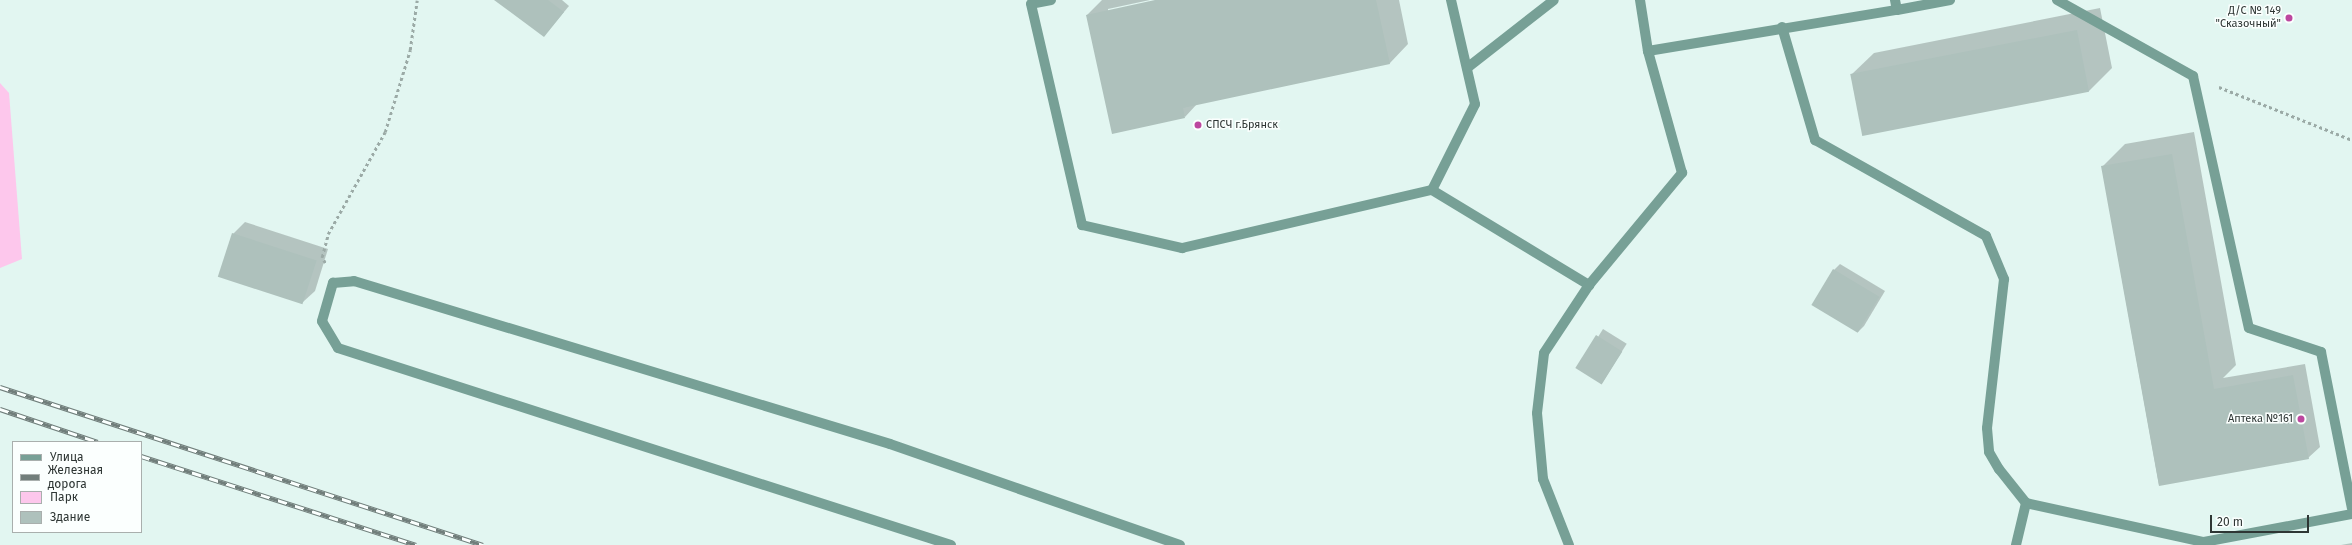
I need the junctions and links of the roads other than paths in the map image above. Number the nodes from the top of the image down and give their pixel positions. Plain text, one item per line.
1 (1051, 0) edge
2 (1451, 0) edge
3 (1554, 0) edge
4 (1640, 0) edge
5 (1950, 0) edge
6 (2057, 0) edge
7 (1896, 5) edge
8 (1782, 27) junction
9 (1648, 51) junction
10 (1467, 68) junction
11 (1432, 190) junction
12 (1589, 286) junction
13 (2026, 503) junction
14 (2352, 508) edge
15 (2352, 514) edge
16 (951, 545) edge
17 (1180, 545) edge
18 (1570, 545) edge
19 (2016, 545) edge

1 - 11 lane
2 - 10 lane
3 - 10 lane
4 - 9 lane
5 - 7 lane
6 - 14 lane
7 - 8 lane
8 - 9 lane
8 - 13 lane
9 - 12 lane
10 - 11 lane
11 - 12 lane
12 - 18 lane
13 - 15 lane
13 - 19 lane
16 - 17 lane

